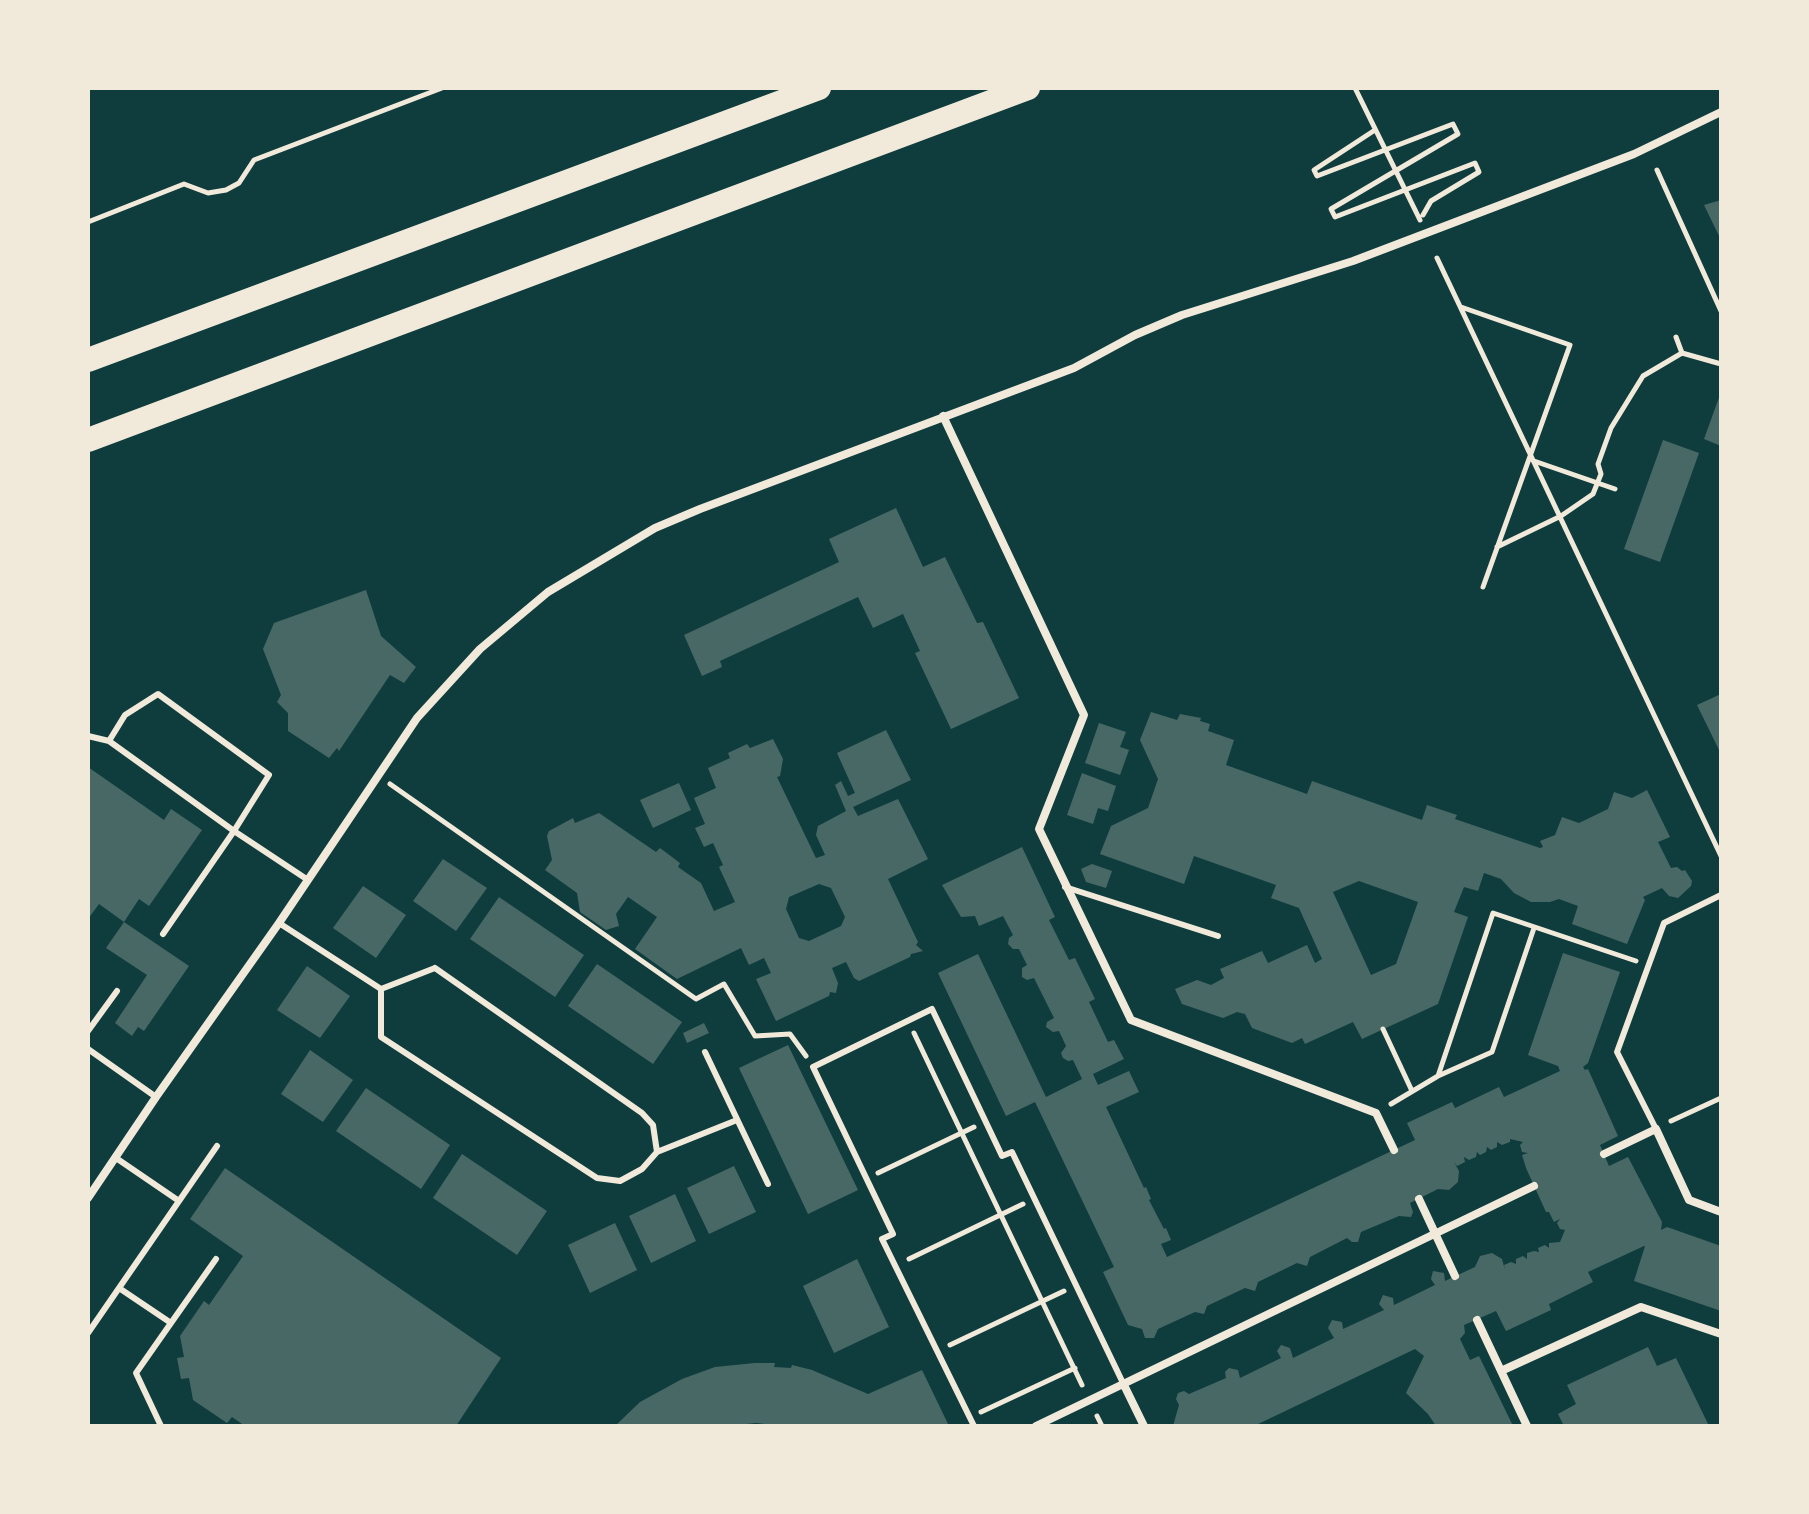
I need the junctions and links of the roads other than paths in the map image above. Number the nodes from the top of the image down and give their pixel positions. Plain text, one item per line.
1 (819, 88) edge
2 (1028, 88) edge
3 (1721, 112) edge
4 (88, 360) edge
5 (943, 416) junction
6 (88, 440) edge
7 (88, 736) edge
8 (109, 741) junction
9 (234, 831) junction
10 (308, 880) junction
11 (1065, 887) junction
12 (1721, 895) edge
13 (279, 923) junction
14 (163, 934) dead end
15 (1218, 936) dead end
16 (381, 989) junction
17 (117, 991) dead end
18 (88, 1031) edge
19 (88, 1049) edge
20 (705, 1052) dead end
21 (156, 1097) junction
22 (737, 1120) junction
23 (1656, 1129) junction
24 (217, 1146) dead end
25 (1394, 1150) dead end
26 (657, 1152) junction
27 (1604, 1154) dead end
28 (116, 1158) junction
29 (768, 1184) dead end
30 (1534, 1186) dead end
31 (88, 1198) edge
32 (1419, 1199) dead end
33 (179, 1201) junction
34 (1721, 1212) edge
35 (1435, 1234) junction
36 (216, 1259) dead end
37 (1455, 1276) dead end
38 (119, 1288) junction
39 (1477, 1320) dead end
40 (171, 1323) junction
41 (88, 1333) edge
42 (1721, 1334) edge
43 (1501, 1371) junction
44 (1123, 1383) junction
45 (161, 1426) edge
46 (974, 1426) edge
47 (1036, 1426) edge
48 (1144, 1426) edge
49 (1527, 1426) edge

1 - 4 highway
2 - 6 highway
3 - 5 street
5 - 10 street
5 - 11 street
7 - 8 lane
8 - 9 lane
8 - 9 lane
9 - 10 lane
9 - 14 lane
10 - 13 street
11 - 15 lane
11 - 25 street
12 - 23 lane
13 - 16 lane
13 - 21 street
16 - 26 lane
16 - 26 lane
17 - 18 lane
19 - 21 lane
20 - 22 lane
21 - 28 street
22 - 26 lane
22 - 29 lane
23 - 27 street
23 - 34 street
24 - 33 lane
28 - 31 street
28 - 33 lane
30 - 35 street
32 - 35 street
33 - 38 lane
35 - 37 street
35 - 44 street
36 - 40 lane
38 - 40 lane
38 - 41 lane
39 - 43 street
40 - 45 lane
42 - 43 street
43 - 49 street
44 - 46 lane
44 - 47 street
44 - 48 street

